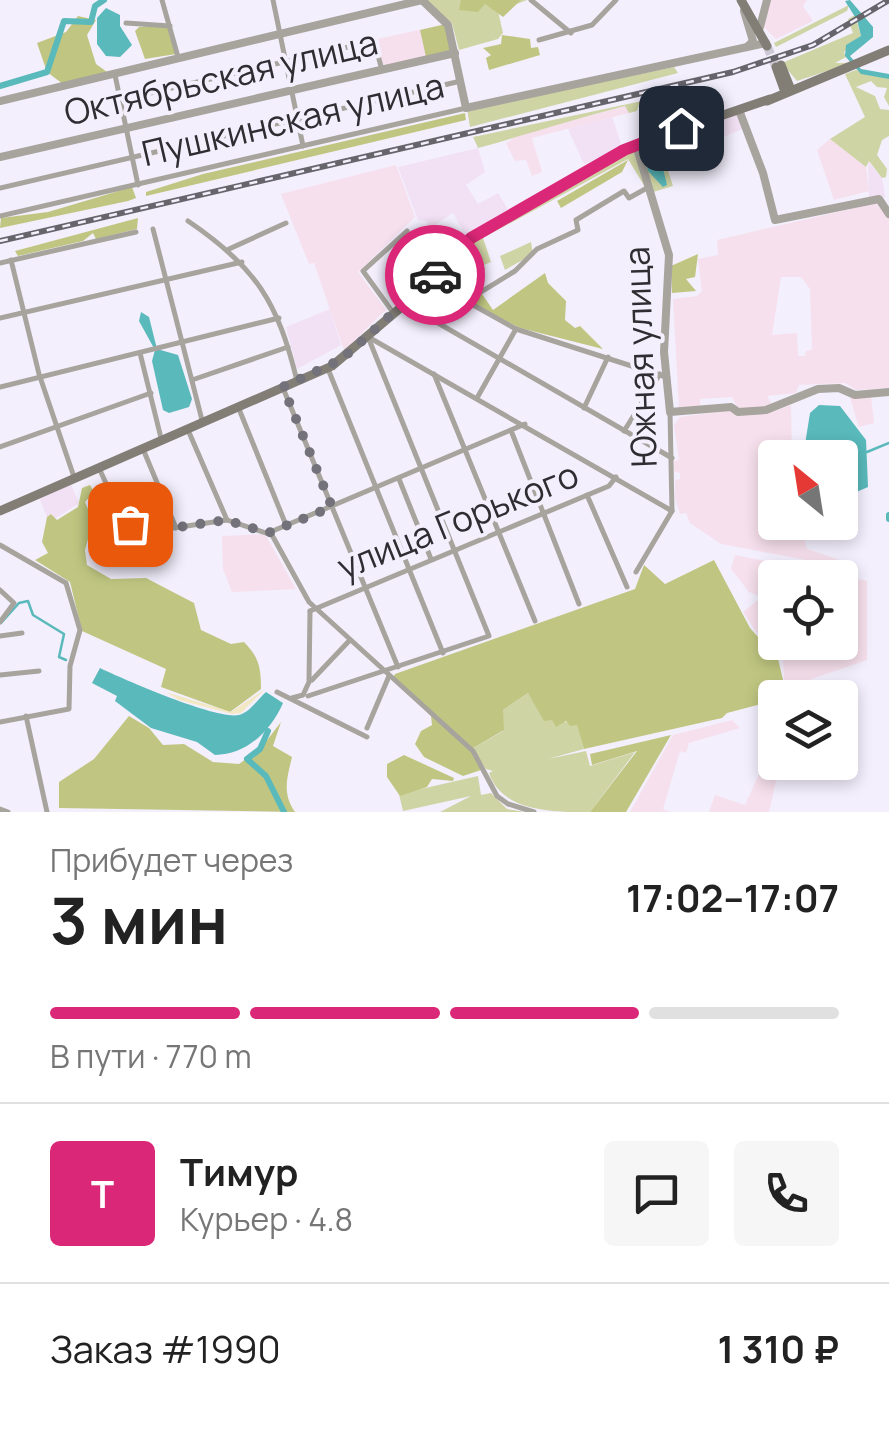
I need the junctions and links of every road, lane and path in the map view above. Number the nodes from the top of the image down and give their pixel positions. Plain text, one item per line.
1 (162, 0) edge
2 (273, 0) edge
3 (422, 0) edge
4 (531, 0) edge
5 (616, 0) edge
6 (767, 0) edge
7 (743, 4) edge
8 (126, 23) dead end
9 (170, 26) junction
10 (760, 27) junction
11 (571, 33) junction
12 (278, 34) junction
13 (539, 40) dead end
14 (769, 44) junction
15 (742, 49) junction
16 (889, 50) edge
17 (455, 53) junction
18 (178, 57) junction
19 (285, 62) junction
20 (778, 66) tunnel mouth
21 (382, 70) junction
22 (114, 72) junction
23 (461, 81) junction
24 (781, 90) junction
25 (291, 91) junction
26 (120, 100) junction
27 (0, 101) edge
28 (466, 108) junction
29 (739, 110) junction
30 (297, 119) junction
31 (684, 126) junction
32 (126, 128) junction
33 (302, 146) junction
34 (636, 146) junction
35 (0, 157) edge
36 (132, 158) junction
37 (138, 184) junction
38 (562, 184) junction
39 (650, 187) junction
40 (0, 188) edge
41 (889, 214) edge
42 (0, 216) edge
43 (188, 221) dead end
44 (286, 223) dead end
45 (153, 230) dead end
46 (407, 231) dead end
47 (136, 232) dead end
48 (229, 249) junction
49 (12, 260) junction
50 (0, 262) edge
51 (242, 262) junction
52 (166, 279) junction
53 (430, 281) junction
54 (464, 303) junction
55 (405, 304) junction
56 (392, 311) junction
57 (25, 312) junction
58 (0, 318) edge
59 (279, 318) junction
60 (516, 329) junction
61 (368, 336) junction
62 (182, 342) junction
63 (288, 347) junction
64 (140, 352) junction
65 (608, 357) junction
66 (500, 358) junction
67 (328, 368) junction
68 (434, 374) junction
69 (664, 376) junction
70 (40, 377) junction
71 (192, 380) junction
72 (297, 381) junction
73 (0, 387) edge
74 (283, 387) junction
75 (889, 392) edge
76 (151, 394) junction
77 (477, 398) junction
78 (238, 406) junction
79 (584, 408) junction
80 (670, 412) junction
81 (202, 420) junction
82 (525, 424) junction
83 (58, 427) junction
84 (186, 427) junction
85 (624, 431) junction
86 (512, 433) junction
87 (162, 438) junction
88 (142, 446) junction
89 (0, 447) edge
90 (466, 452) junction
91 (672, 458) junction
92 (97, 465) junction
93 (422, 470) junction
94 (74, 477) junction
95 (616, 477) junction
96 (399, 479) junction
97 (377, 488) junction
98 (588, 495) junction
99 (332, 507) junction
100 (0, 511) edge
101 (672, 511) junction
102 (542, 514) junction
103 (226, 520) junction
104 (286, 525) junction
105 (176, 528) junction
106 (498, 532) junction
107 (268, 533) junction
108 (0, 544) edge
109 (454, 550) junction
110 (432, 559) junction
111 (409, 568) junction
112 (636, 572) dead end
113 (364, 587) junction
114 (627, 587) dead end
115 (0, 590) edge
116 (579, 604) dead end
117 (312, 607) junction
118 (535, 621) dead end
119 (0, 622) edge
120 (22, 633) dead end
121 (0, 636) edge
122 (350, 640) junction
123 (442, 653) junction
124 (398, 667) junction
125 (40, 671) dead end
126 (387, 674) junction
127 (0, 675) edge
128 (310, 682) junction
129 (277, 692) dead end
130 (307, 694) junction
131 (292, 698) junction
132 (314, 711) junction
133 (26, 716) junction
134 (0, 722) edge
135 (367, 728) dead end
136 (367, 738) dead end
137 (0, 809) edge
138 (8, 812) edge
139 (47, 812) edge
140 (534, 812) edge

1 - 9 street
2 - 12 street
3 - 12 street
3 - 17 street
4 - 11 street
5 - 11 street
6 - 10 street
7 - 10 main road
7 - 14 main road
7 - 15 street
8 - 9 street
9 - 18 street
10 - 14 main road
11 - 13 street
12 - 18 street
12 - 19 street
14 - 15 street, Пушкинская улица
15 - 28 street, Пушкинская улица
16 - 24 main road
17 - 21 street, Октябрьская улица
17 - 23 street
18 - 22 street
19 - 21 street
19 - 25 street
19 - 26 street
20 - 24 main road
21 - 25 street, Октябрьская улица
22 - 26 street
22 - 27 street
23 - 28 street
23 - 30 street
24 - 29 main road
24 - 31 main road
25 - 30 street
25 - 32 street, Октябрьская улица
26 - 32 street
28 - 33 street, Пушкинская улица
29 - 31 main road
29 - 41 street
30 - 33 street
30 - 36 street
31 - 34 main road
32 - 35 street, Октябрьская улица
32 - 36 street
33 - 37 street, Пушкинская улица
34 - 38 main road
34 - 39 street, Южная улица
36 - 37 street
36 - 40 street
37 - 42 street, Пушкинская улица
38 - 53 main road
38 - 56 main road
39 - 54 street
39 - 69 street, Южная улица
43 - 48 street
44 - 48 street
45 - 52 street
46 - 56 street
47 - 49 street
48 - 51 street
49 - 50 street
49 - 57 street
51 - 52 street
51 - 59 street
52 - 57 street
52 - 62 street
53 - 54 street
53 - 55 main road
54 - 60 street
55 - 61 main road
55 - 66 street
56 - 61 main road
57 - 58 street
57 - 70 street
59 - 62 street
59 - 63 street
60 - 65 street
60 - 66 street
61 - 67 main road
61 - 68 street
61 - 93 street
62 - 64 street
62 - 71 street
63 - 71 street
63 - 72 street
64 - 70 street
64 - 76 street
65 - 69 street
65 - 79 street
66 - 77 street
66 - 79 street
67 - 72 main road
67 - 97 street
68 - 77 street
68 - 90 street
69 - 80 street, Южная улица
69 - 85 street
70 - 73 street
70 - 83 street
71 - 81 street
72 - 74 main road
74 - 78 main road
74 - 99 street
75 - 80 street
76 - 83 street
76 - 87 street
77 - 82 street
78 - 81 main road
78 - 104 street
79 - 85 street
80 - 91 street, Южная улица
81 - 84 main road
82 - 86 street
82 - 95 street
83 - 89 street
83 - 94 street
84 - 87 main road
84 - 103 street
85 - 91 street
86 - 90 street
86 - 102 street
87 - 88 main road
88 - 92 main road
88 - 105 street
90 - 93 street
90 - 106 street
91 - 101 street, Южная улица
92 - 94 main road
92 - 105 street
93 - 96 street
93 - 109 street
94 - 100 main road
95 - 98 street, улица Горького
95 - 101 street
96 - 97 street
96 - 110 street
97 - 99 street
97 - 111 street
98 - 102 street, улица Горького
98 - 114 street
99 - 104 street
99 - 113 street
101 - 112 street
102 - 106 street, улица Горького
102 - 116 street
103 - 105 street
103 - 107 street
104 - 107 street
106 - 109 street, улица Горького
106 - 118 street
107 - 117 street
108 - 133 street
109 - 110 street, улица Горького
109 - 123 street
110 - 111 street, улица Горького
111 - 113 street, улица Горького
111 - 123 street
113 - 117 street, улица Горького
113 - 124 street
115 - 119 street
117 - 122 street
117 - 128 street
120 - 121 street
122 - 126 street
122 - 128 street
123 - 124 street
124 - 126 street
125 - 127 street
126 - 130 street
126 - 135 street
126 - 140 street
128 - 130 street
129 - 131 street
130 - 131 street
130 - 132 street
131 - 132 street
132 - 136 street
133 - 134 street
133 - 139 street
137 - 138 street

